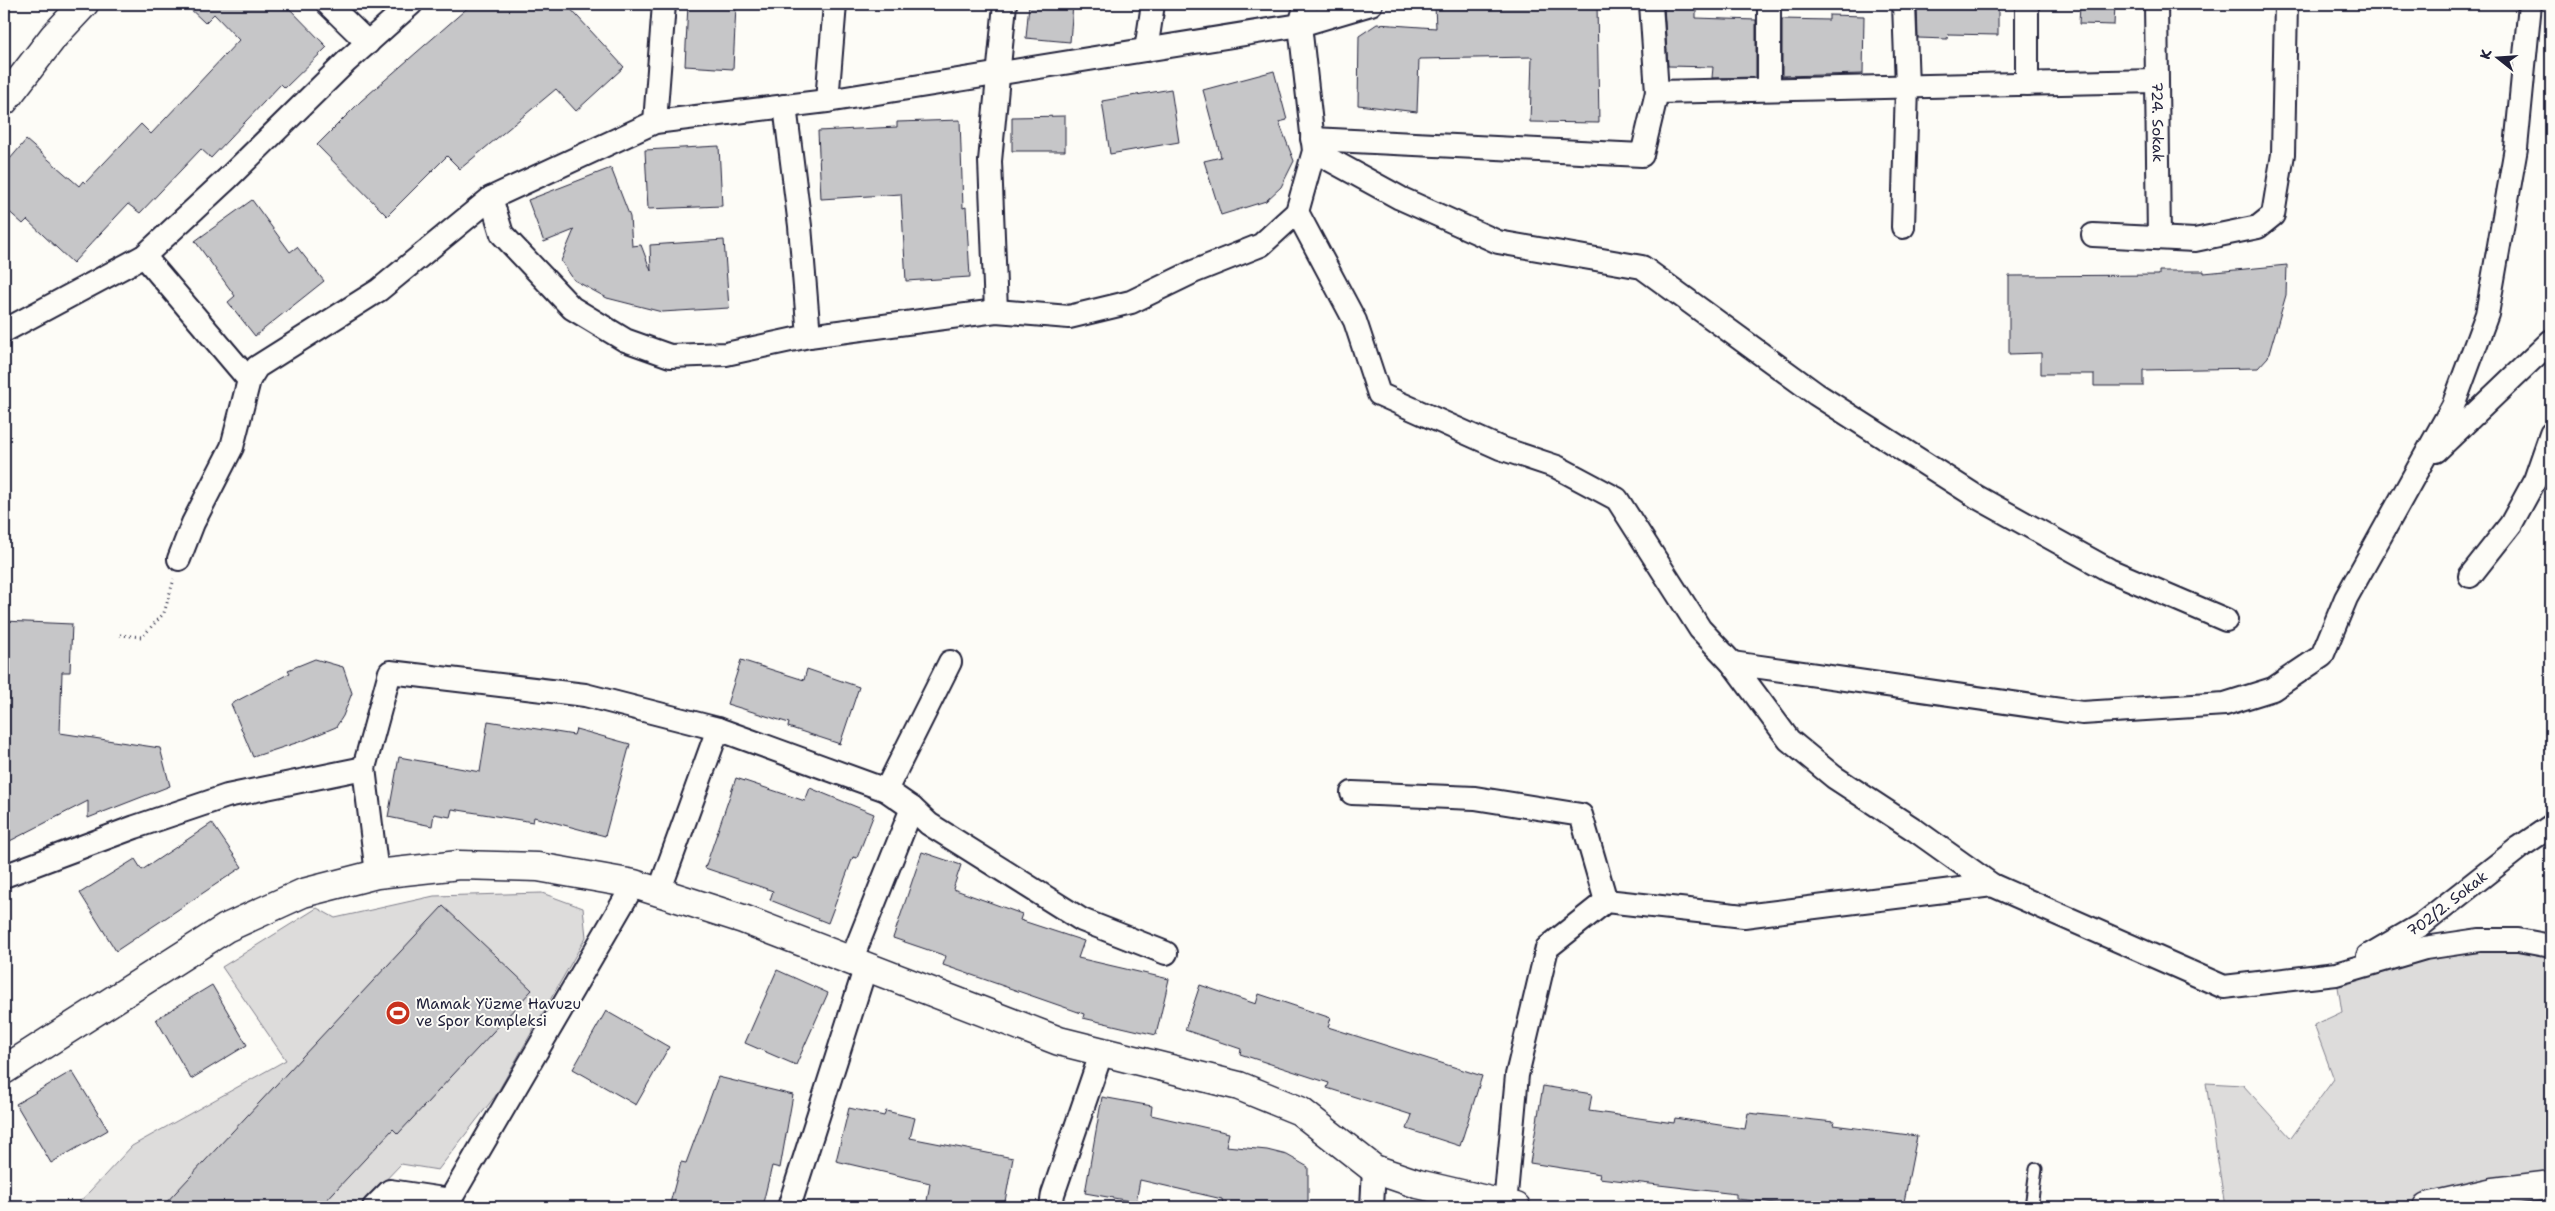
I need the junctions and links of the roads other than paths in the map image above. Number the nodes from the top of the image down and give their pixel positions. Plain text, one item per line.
1 (84, 4) edge
2 (328, 4) edge
3 (411, 4) edge
4 (664, 4) edge
5 (835, 4) edge
6 (1006, 4) edge
7 (1153, 4) edge
8 (1306, 4) edge
9 (1371, 4) edge
10 (1651, 4) edge
11 (1769, 4) edge
12 (1904, 4) edge
13 (2027, 4) edge
14 (2156, 4) edge
15 (2286, 4) edge
16 (2530, 4) edge
17 (1300, 25) junction
18 (368, 43) junction
19 (1146, 50) junction
20 (999, 73) junction
21 (2156, 81) junction
22 (2027, 84) junction
23 (1907, 86) junction
24 (1769, 90) junction
25 (1657, 92) junction
26 (4, 101) edge
27 (826, 101) junction
28 (785, 106) junction
29 (656, 122) junction
30 (1313, 145) junction
31 (491, 198) junction
32 (1297, 212) junction
33 (1903, 227) dead end
34 (2094, 235) dead end
35 (2159, 238) junction
36 (144, 256) junction
37 (996, 311) junction
38 (4, 331) edge
39 (809, 336) junction
40 (2551, 341) edge
41 (249, 380) junction
42 (2551, 434) edge
43 (2422, 465) junction
44 (179, 559) road end
45 (2470, 576) dead end
46 (2226, 620) dead end
47 (950, 662) dead end
48 (1732, 663) junction
49 (718, 730) junction
50 (364, 768) junction
51 (886, 790) junction
52 (1352, 793) dead end
53 (912, 808) junction
54 (2551, 826) edge
55 (377, 874) junction
56 (4, 876) edge
57 (1992, 885) junction
58 (646, 888) junction
59 (1606, 901) junction
60 (2551, 946) edge
61 (1166, 953) dead end
62 (859, 964) junction
63 (2336, 974) junction
64 (1102, 1051) junction
65 (4, 1070) edge
66 (1374, 1169) junction
67 (2036, 1169) dead end
68 (2551, 1185) edge
69 (453, 1204) edge
70 (1511, 1206) edge
71 (374, 1207) edge
72 (789, 1207) edge
73 (1051, 1207) edge
74 (1372, 1207) edge
75 (2031, 1207) edge
76 (2427, 1207) edge

1 - 26 main road
2 - 18 street
3 - 18 street
4 - 29 street
5 - 27 street
6 - 20 street
7 - 19 street
8 - 17 street
9 - 17 street
10 - 25 street
11 - 24 street
12 - 23 street
13 - 22 street
14 - 21 street, 724. Sokak
15 - 35 street
16 - 43 street
17 - 19 street
17 - 30 street
18 - 36 street
19 - 20 street
20 - 27 street
20 - 37 street
21 - 22 street
21 - 35 street, 724. Sokak
22 - 23 street
23 - 24 street
23 - 33 street
24 - 25 street
25 - 30 street
27 - 28 street
28 - 29 street
28 - 39 street
29 - 31 street
30 - 32 street
30 - 46 street
31 - 39 street
31 - 41 street
32 - 37 street
32 - 48 street
34 - 35 street
36 - 38 street
36 - 41 street
37 - 39 street
40 - 43 street
41 - 44 street
42 - 45 street
43 - 48 street
47 - 51 street
48 - 57 street
49 - 50 street
49 - 51 street
49 - 58 street
50 - 55 street
50 - 56 street
51 - 53 street
52 - 59 street
53 - 61 street
53 - 62 street
54 - 63 street, 702/2. Sokak
55 - 58 main road
55 - 65 main road
57 - 59 street
57 - 63 street
58 - 62 main road
58 - 69 street
59 - 70 street
60 - 63 street
62 - 64 main road
62 - 72 street
64 - 66 main road
64 - 73 street
66 - 70 main road
66 - 74 street
67 - 75 lane
68 - 76 main road
69 - 71 street

